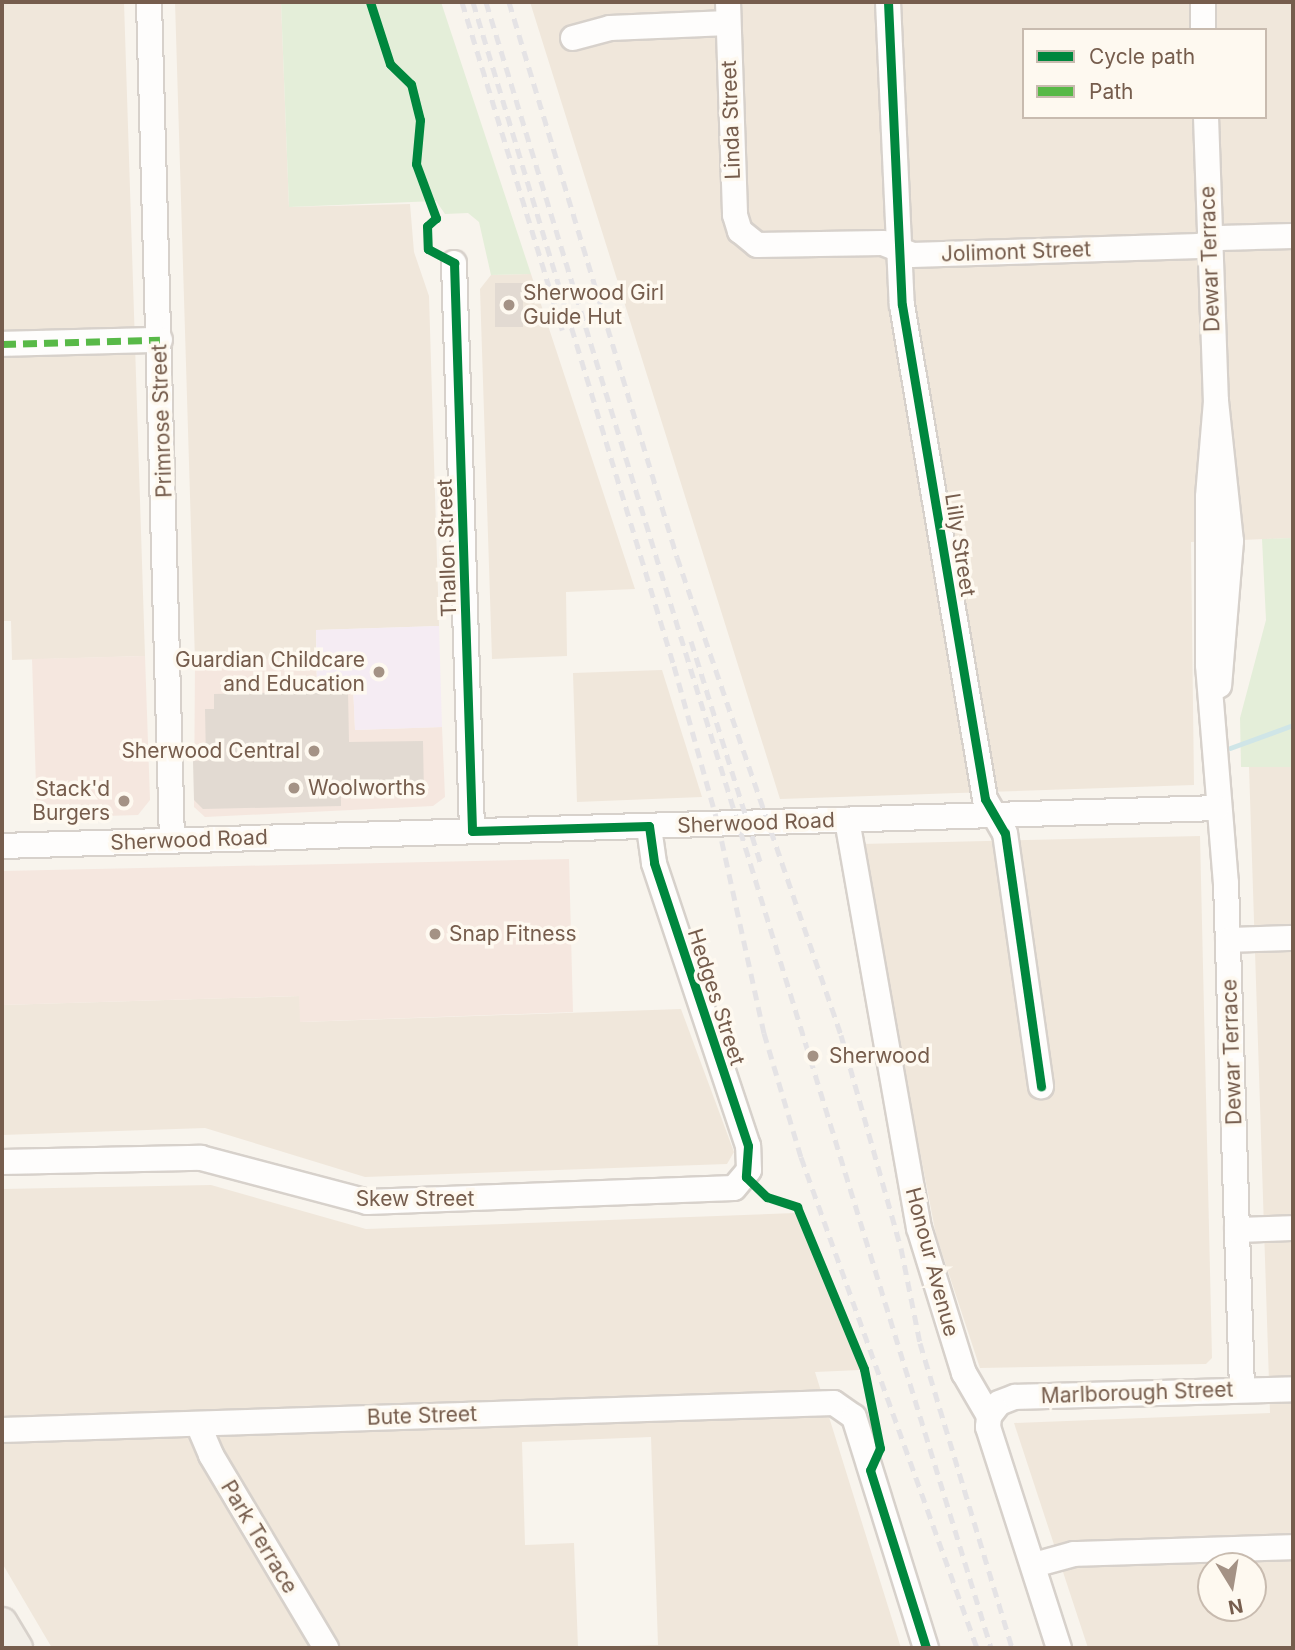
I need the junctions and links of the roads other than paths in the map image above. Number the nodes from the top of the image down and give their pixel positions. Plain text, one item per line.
1 (149, 2) edge
2 (888, 2) edge
3 (1203, 2) edge
4 (728, 13) edge
5 (1203, 28) edge
6 (573, 37) dead end
7 (1206, 119) edge
8 (744, 236) joint
9 (1293, 236) edge
10 (1210, 242) junction
11 (898, 248) junction
12 (454, 262) dead end
13 (160, 340) junction
14 (2, 344) edge
15 (1216, 808) junction
16 (994, 816) junction
17 (847, 820) junction
18 (649, 827) junction
19 (472, 831) junction
20 (172, 841) junction
21 (2, 846) edge
22 (1293, 938) edge
23 (1228, 940) junction
24 (1041, 1086) dead end
25 (2, 1162) edge
26 (746, 1177) joint
27 (1293, 1228) edge
28 (1237, 1230) junction
29 (1293, 1389) edge
30 (1242, 1390) junction
31 (989, 1416) junction
32 (198, 1424) junction
33 (2, 1430) edge
34 (1293, 1547) edge
35 (1034, 1565) junction
36 (2, 1623) edge
37 (17, 1648) edge
38 (326, 1648) edge
39 (926, 1648) edge
40 (1059, 1648) edge

1 - 13 street, Primrose Street
2 - 11 street, Lilly Street
3 - 5 street
4 - 6 street
4 - 8 street, Linda Street
7 - 10 street, Dewar Terrace
8 - 11 street, Jolimont Street
9 - 10 street, Jolimont Street
10 - 11 street, Jolimont Street
10 - 15 street, Dewar Terrace
11 - 16 street, Lilly Street
12 - 19 street, Thallon Street
13 - 14 street
13 - 20 street, Primrose Street
15 - 16 street, Sherwood Road
15 - 23 street, Dewar Terrace
16 - 17 street, Sherwood Road
16 - 24 street, Lilly Street
17 - 18 street, Sherwood Road
17 - 31 street, Honour Avenue
18 - 19 street, Sherwood Road
18 - 26 street, Hedges Street
19 - 20 street, Sherwood Road
20 - 21 street, Sherwood Road
22 - 23 street
23 - 28 street, Dewar Terrace
25 - 26 street, Skew Street
27 - 28 street
28 - 30 street, Dewar Terrace
29 - 30 street, Marlborough Street
30 - 31 street, Marlborough Street
31 - 35 street, Honour Avenue
32 - 33 street, Bute Street
32 - 38 street, Park Terrace
32 - 39 street, Bute Street
34 - 35 street
35 - 40 street, Honour Avenue
36 - 37 main road

